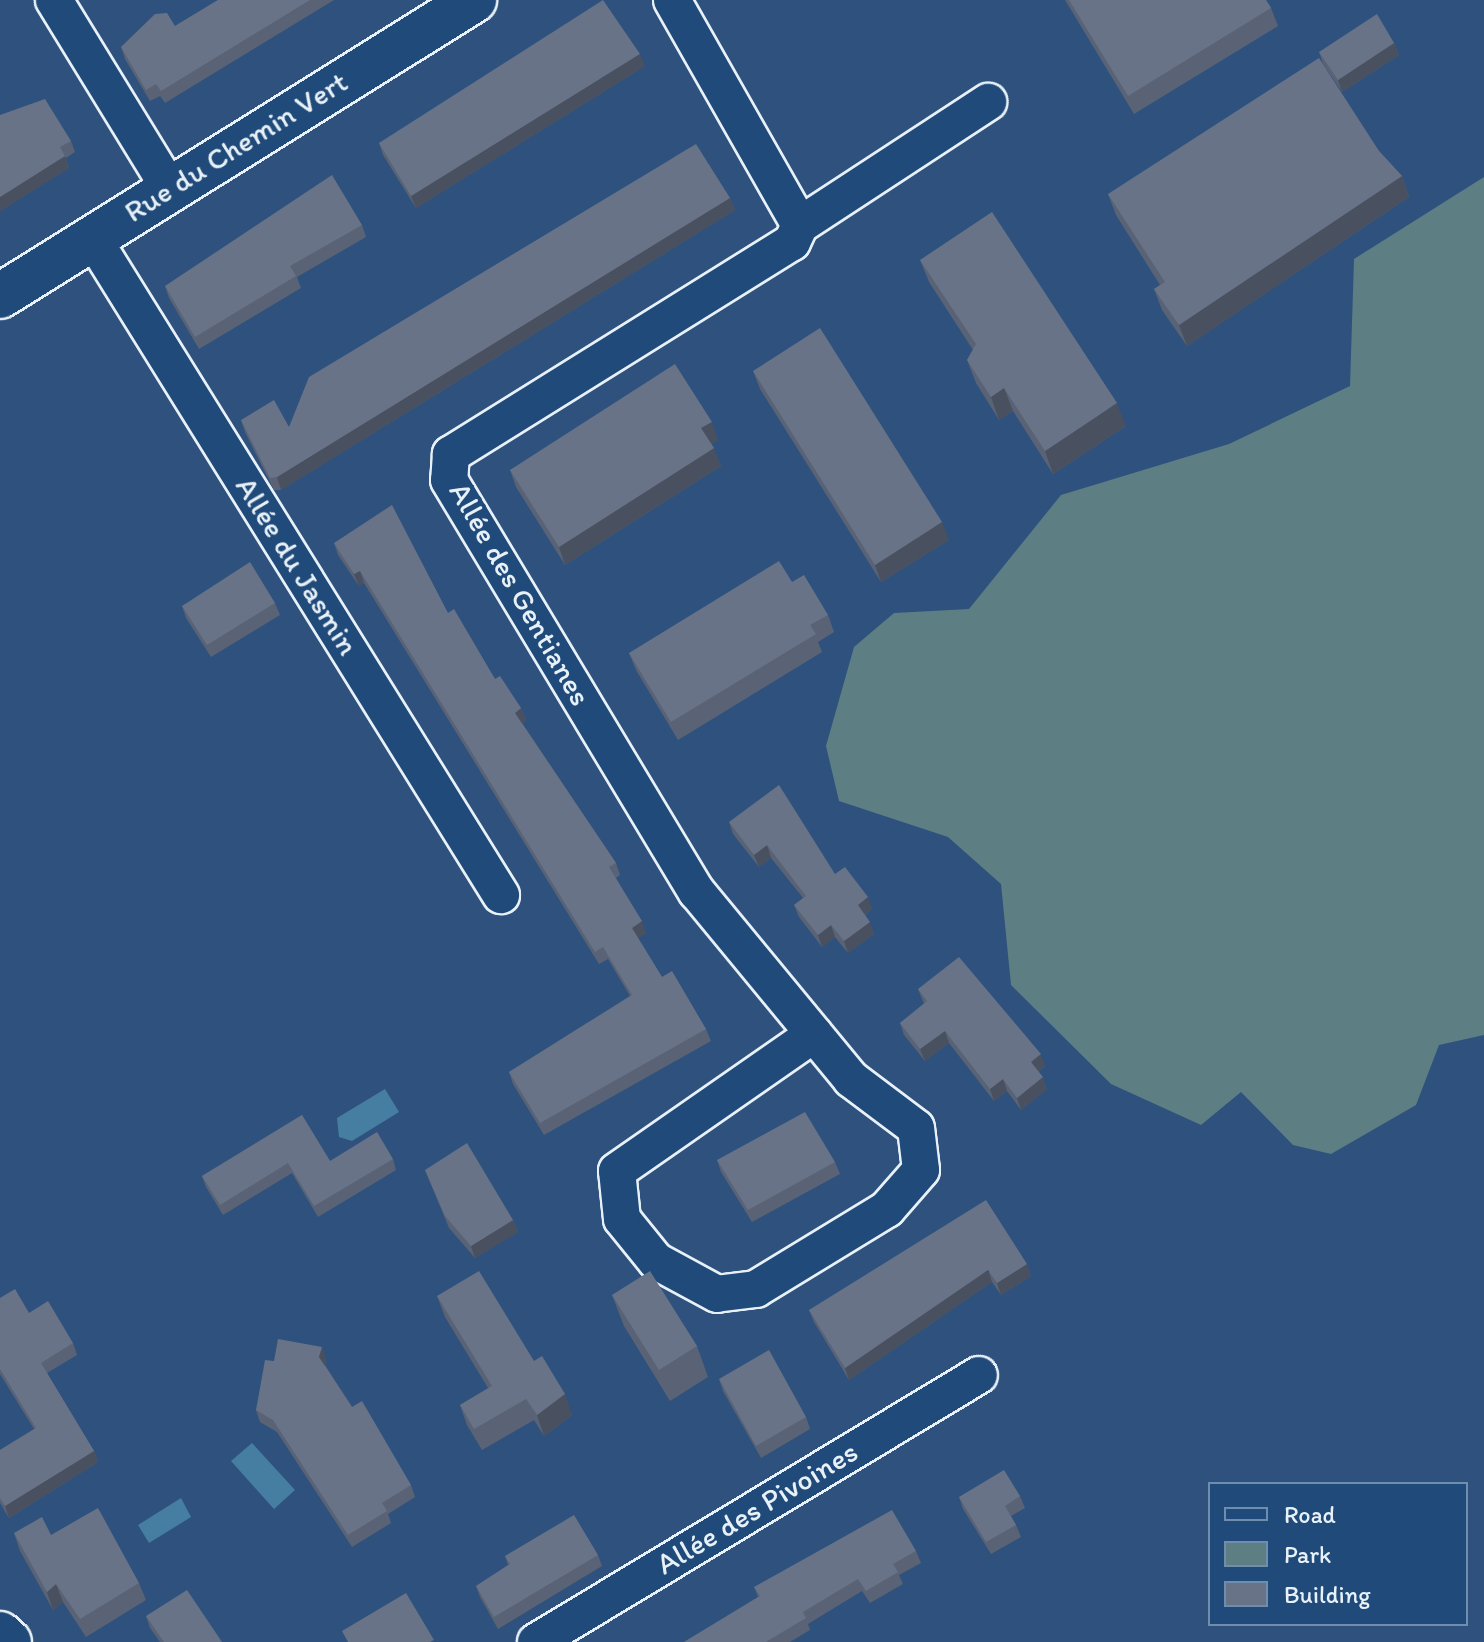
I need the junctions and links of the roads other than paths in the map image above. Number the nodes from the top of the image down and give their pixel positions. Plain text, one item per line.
1 (54, 0) edge
2 (474, 0) edge
3 (672, 0) edge
4 (988, 102) dead end
5 (169, 188) junction
6 (800, 225) junction
7 (92, 237) junction
8 (0, 296) edge
9 (501, 895) dead end
10 (814, 1034) junction
11 (979, 1375) dead end
12 (0, 1634) edge
13 (9, 1642) edge
14 (536, 1642) edge

1 - 5 street
2 - 5 street, Rue du Chemin Vert
3 - 6 street
4 - 6 street, Allée des Gentianes
5 - 7 street, Rue du Chemin Vert
6 - 10 street, Allée des Gentianes
7 - 8 street, Rue du Chemin Vert
7 - 9 street, Allée du Jasmin
10 - 10 street, Allée des Gentianes
11 - 14 street, Allée des Pivoines
12 - 13 street

